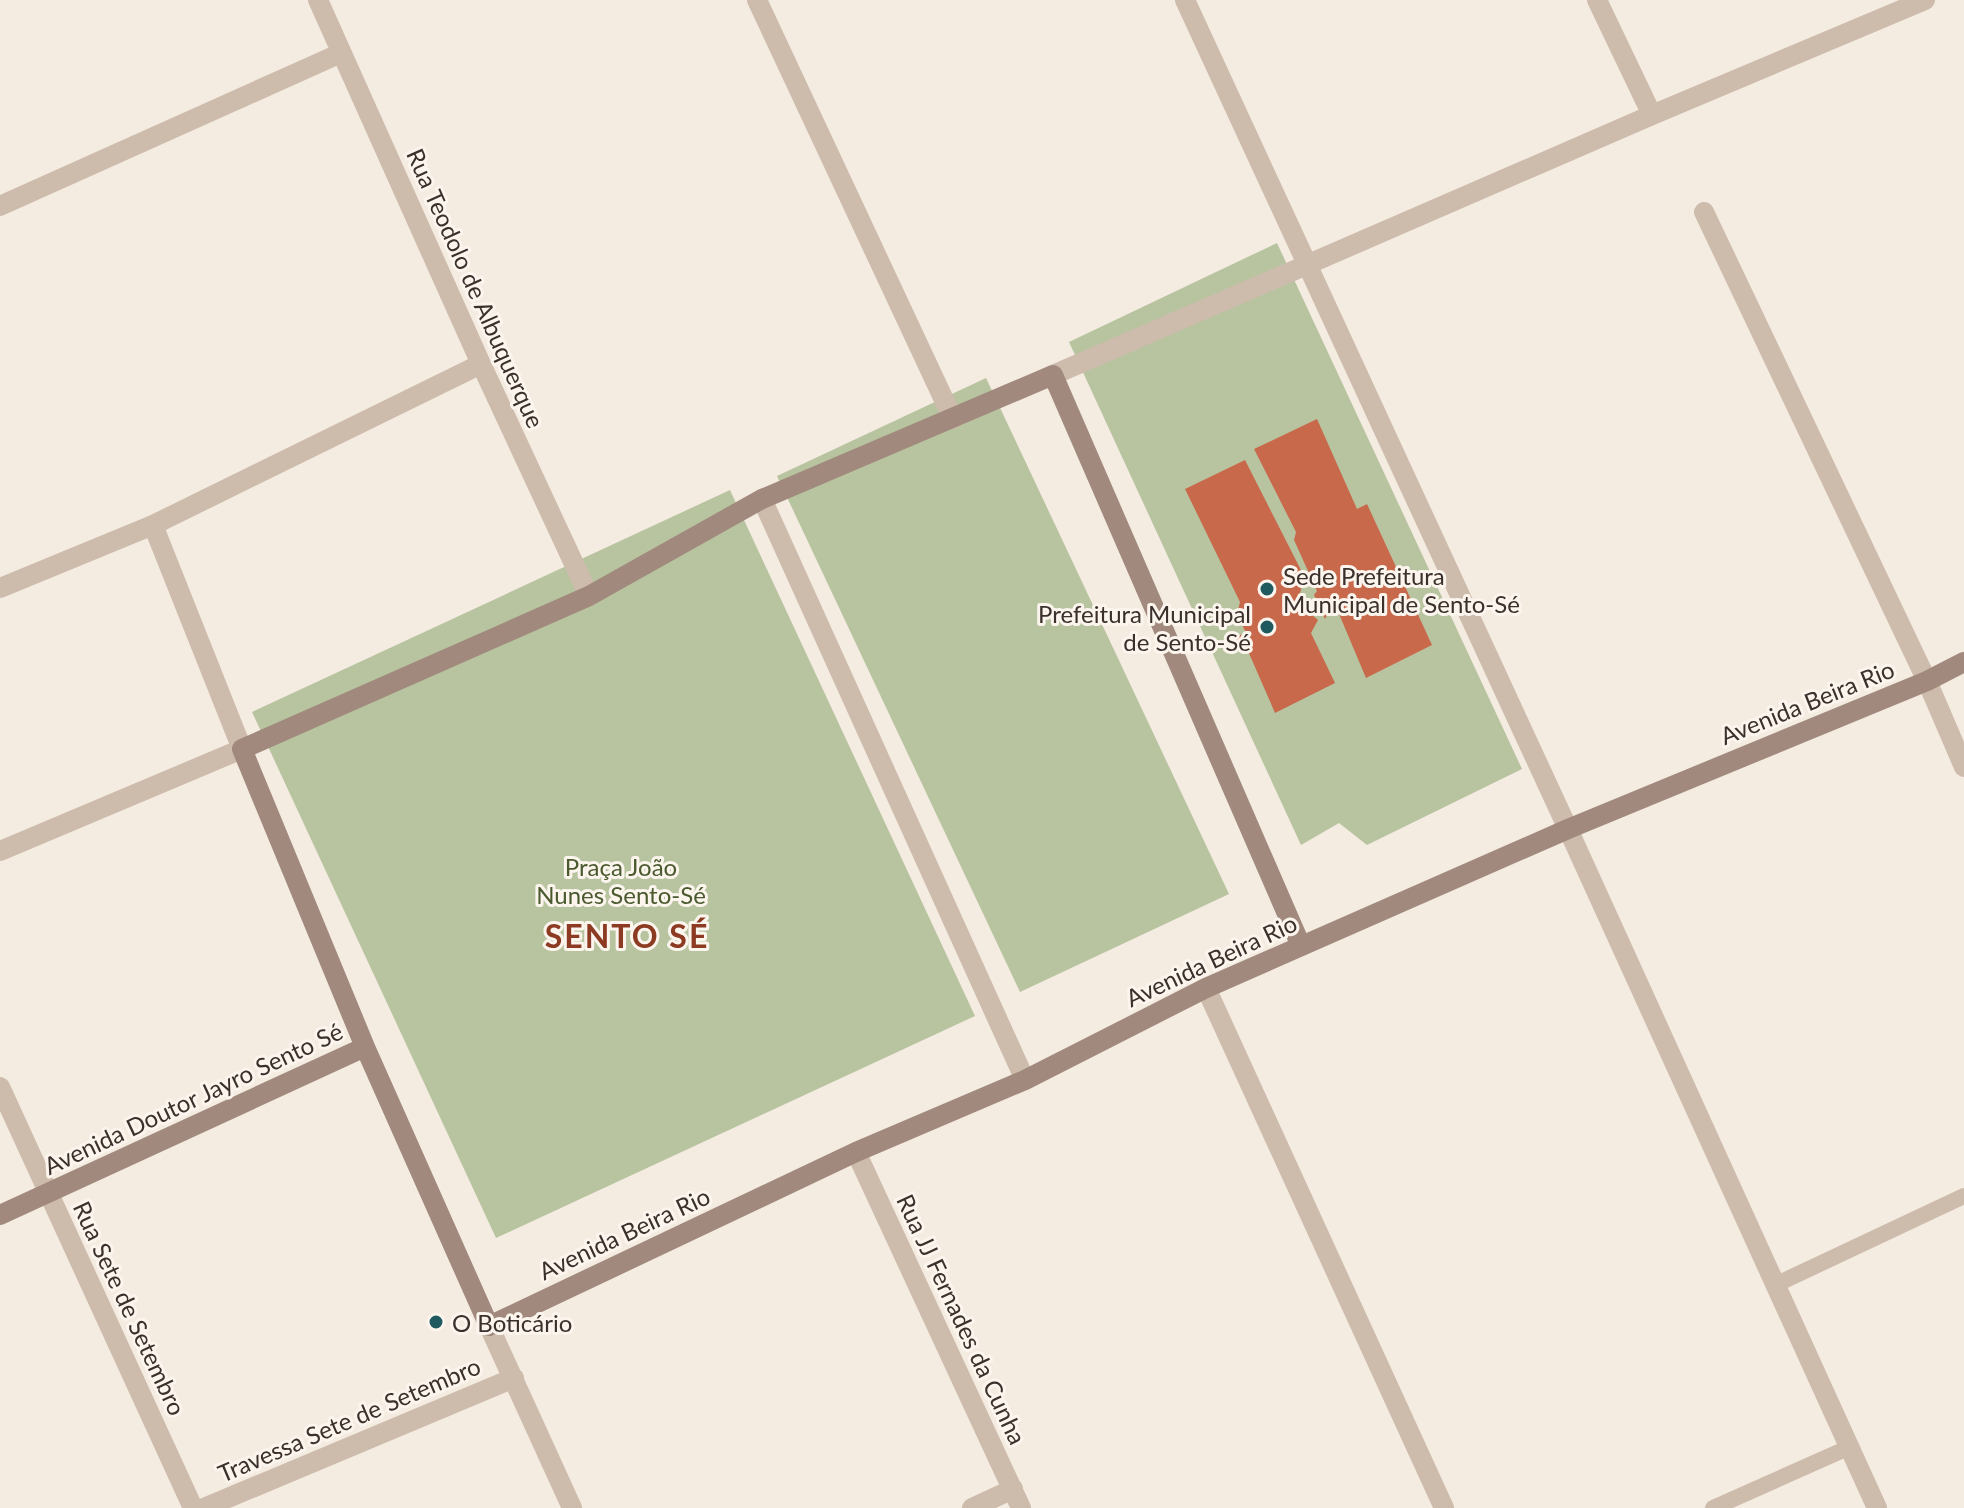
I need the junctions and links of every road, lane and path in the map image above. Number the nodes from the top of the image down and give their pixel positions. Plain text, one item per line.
1 (318, 0) edge
2 (757, 0) edge
3 (1185, 0) edge
4 (1597, 0) edge
5 (1925, 0) edge
6 (341, 53) junction
7 (1652, 115) junction
8 (0, 206) edge
9 (1704, 212) dead end
10 (1308, 264) junction
11 (481, 364) junction
12 (1053, 375) junction
13 (953, 419) junction
14 (762, 499) junction
15 (153, 525) junction
16 (0, 588) edge
17 (589, 596) junction
18 (1964, 662) edge
19 (1927, 681) junction
20 (242, 749) junction
21 (1964, 767) edge
22 (1568, 829) junction
23 (0, 851) edge
24 (1301, 946) junction
25 (1206, 988) junction
26 (365, 1047) junction
27 (1025, 1080) junction
28 (0, 1087) edge
29 (856, 1152) junction
30 (48, 1194) junction
31 (1964, 1196) edge
32 (0, 1215) edge
33 (1777, 1284) junction
34 (489, 1326) junction
35 (514, 1378) junction
36 (1850, 1447) junction
37 (1017, 1498) edge
38 (193, 1508) edge
39 (204, 1508) edge
40 (572, 1508) edge
41 (972, 1508) edge
42 (1444, 1508) edge
43 (1713, 1508) edge
44 (1877, 1508) edge

1 - 6 street, Rua Teodolo de Albuquerque
2 - 13 street
3 - 10 street
4 - 7 street
5 - 7 street
6 - 8 street
6 - 11 street, Rua Teodolo de Albuquerque
7 - 10 street
9 - 19 street
10 - 12 street
10 - 22 street
11 - 15 street
11 - 17 street, Rua Teodolo de Albuquerque
12 - 13 main road
12 - 24 main road
13 - 14 main road
14 - 17 main road
14 - 27 street
15 - 16 street
15 - 20 street
17 - 20 main road
18 - 19 main road, Avenida Beira Rio
19 - 21 street
19 - 22 main road, Avenida Beira Rio
20 - 23 street
20 - 26 main road
22 - 24 main road, Avenida Beira Rio
22 - 33 street
24 - 25 main road, Avenida Beira Rio
25 - 27 main road, Avenida Beira Rio
25 - 42 street
26 - 30 main road, Avenida Doutor Jayro Sento Sé
26 - 34 main road
27 - 29 main road, Avenida Beira Rio
28 - 30 street, Rua Sete de Setembro
29 - 34 main road, Avenida Beira Rio
29 - 37 street, Rua JJ Fernades da Cunha
30 - 32 main road, Avenida Doutor Jayro Sento Sé
30 - 38 street, Rua Sete de Setembro
31 - 33 lane
33 - 36 street
34 - 35 street
35 - 39 street, Travessa Sete de Setembro
35 - 40 street
36 - 43 lane
36 - 44 street
37 - 41 street

